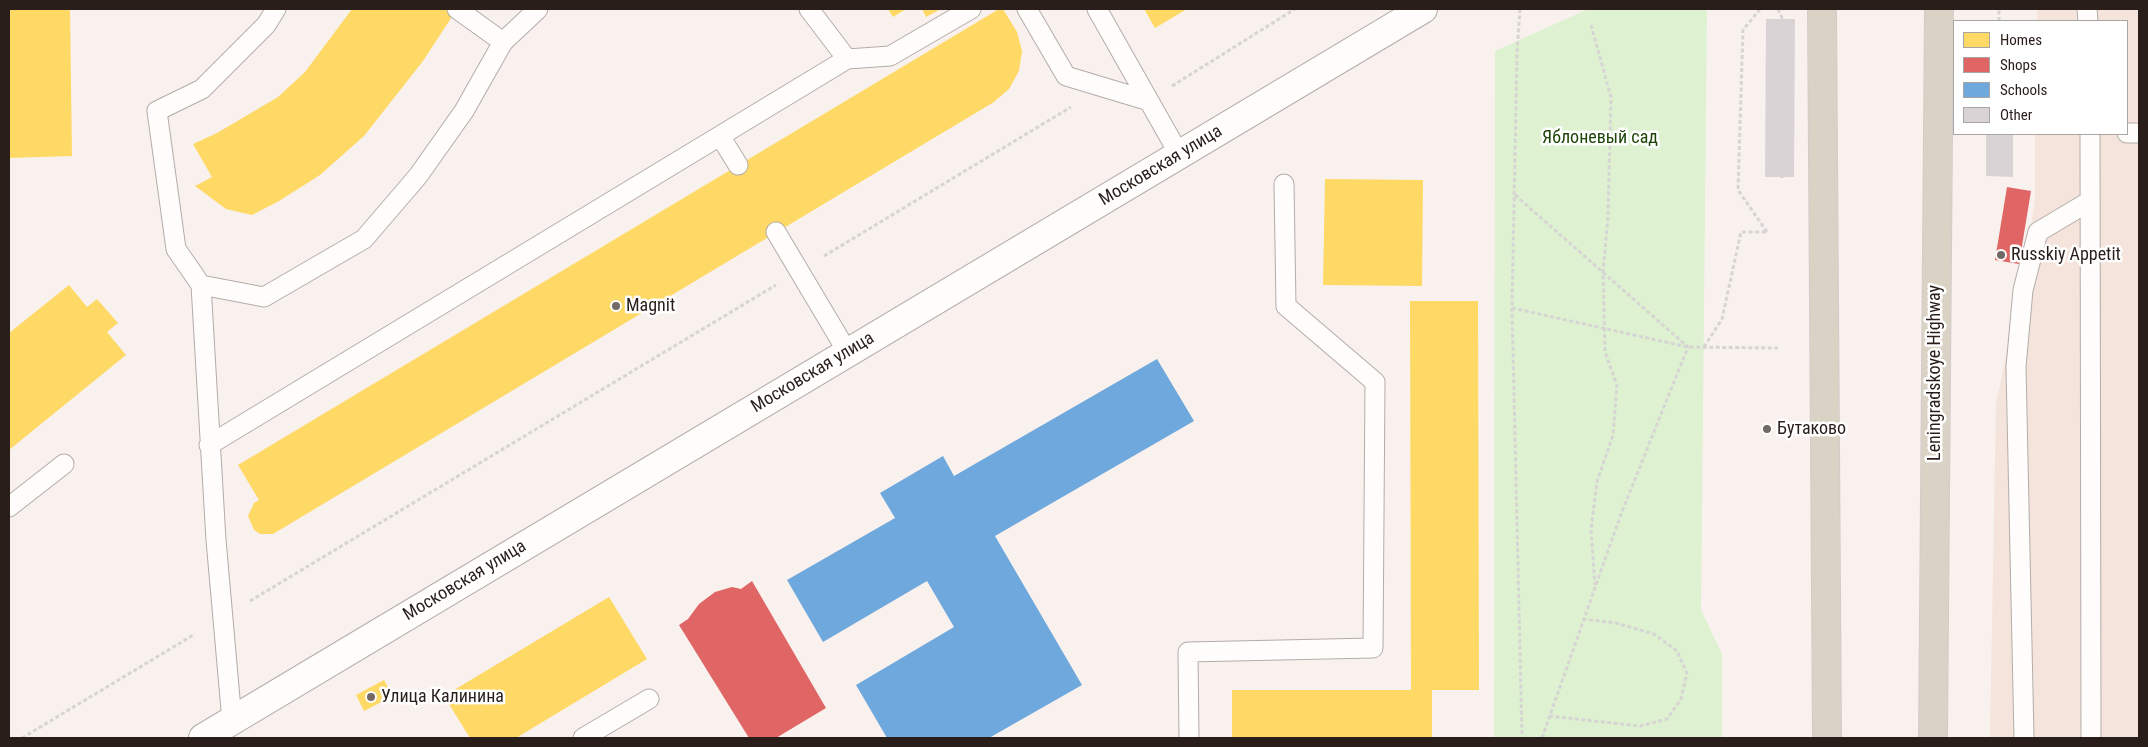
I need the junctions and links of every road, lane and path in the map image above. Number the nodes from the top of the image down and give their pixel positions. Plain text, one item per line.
1 (276, 9) edge
2 (457, 9) edge
3 (538, 9) edge
4 (809, 9) edge
5 (971, 9) edge
6 (1026, 9) edge
7 (1096, 9) edge
8 (1295, 9) edge
9 (1423, 9) edge
10 (1520, 9) edge
11 (1760, 9) edge
12 (1778, 9) edge
13 (1822, 9) edge
14 (1939, 9) edge
15 (1591, 25) dead end
16 (504, 42) junction
17 (847, 59) junction
18 (1104, 88) junction
19 (1148, 101) junction
20 (1998, 135) edge
21 (2090, 135) edge
22 (720, 136) junction
23 (1179, 154) junction
24 (738, 165) dead end
25 (1998, 172) dead end
26 (1782, 178) dead end
27 (1284, 184) dead end
28 (1515, 195) junction
29 (2090, 201) junction
30 (776, 232) dead end
31 (799, 271) junction
32 (1603, 272) junction
33 (201, 285) junction
34 (1512, 308) junction
35 (1605, 328) junction
36 (1688, 347) junction
37 (1703, 348) junction
38 (1778, 348) dead end
39 (848, 353) junction
40 (209, 446) junction
41 (64, 464) dead end
42 (9, 507) edge
43 (1595, 588) junction
44 (222, 618) junction
45 (1584, 619) junction
46 (649, 699) dead end
47 (1549, 716) junction
48 (232, 721) junction
49 (22, 738) edge
50 (203, 738) edge
51 (583, 738) edge
52 (1189, 738) edge
53 (1522, 738) edge
54 (1542, 738) edge
55 (1827, 738) edge
56 (1933, 738) edge
57 (2024, 738) edge
58 (2090, 738) edge

1 - 33 lane
2 - 16 lane
3 - 16 lane
4 - 17 lane
5 - 17 lane
6 - 18 lane
7 - 19 lane
8 - 19 path
9 - 23 street, Московская улица
10 - 28 path
11 - 37 path
12 - 26 path
13 - 55 highway
14 - 56 highway, Leningradskoye Highway
15 - 32 path
16 - 33 lane
17 - 22 lane
18 - 19 lane
18 - 31 path
19 - 23 lane
20 - 25 path
21 - 29 lane
22 - 24 lane
22 - 40 lane
23 - 39 street, Московская улица
27 - 52 lane
28 - 32 path
28 - 34 path
29 - 57 lane
29 - 58 lane
30 - 31 lane
31 - 39 lane
31 - 44 path
32 - 35 path
32 - 36 path
33 - 40 lane
34 - 35 path
34 - 53 path
35 - 36 path
35 - 43 path
36 - 37 path
36 - 43 path
37 - 38 path
39 - 48 street, Московская улица
40 - 44 lane
41 - 42 lane
43 - 45 path
44 - 48 lane
44 - 49 path
45 - 47 path
45 - 47 path
46 - 51 lane
47 - 54 path
48 - 50 street, Московская улица

